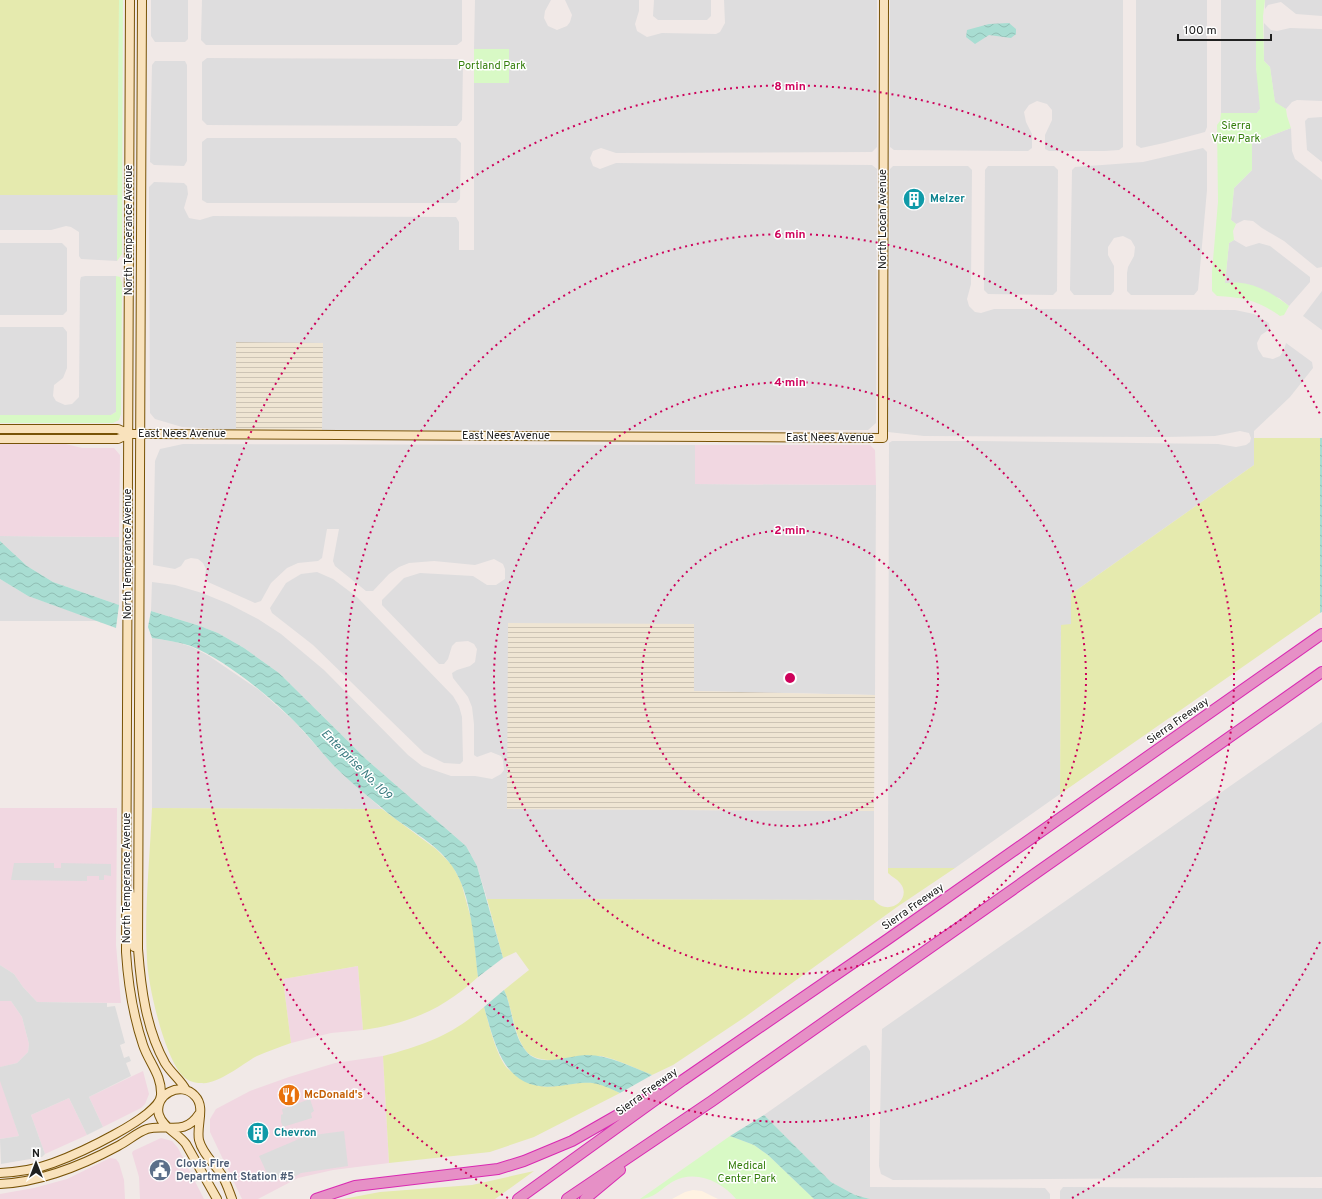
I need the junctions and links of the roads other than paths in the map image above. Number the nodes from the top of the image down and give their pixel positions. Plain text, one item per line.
1 (130, 0) edge
2 (142, 0) edge
3 (884, 0) edge
4 (0, 429) edge
5 (128, 434) junction
6 (140, 434) junction
7 (883, 438) joint
8 (0, 439) edge
9 (1322, 634) edge
10 (1322, 672) edge
11 (126, 890) junction
12 (139, 967) junction
13 (683, 1080) junction
14 (186, 1090) junction
15 (160, 1102) junction
16 (199, 1114) junction
17 (169, 1128) junction
18 (645, 1146) junction
19 (0, 1173) edge
20 (0, 1184) edge
21 (217, 1199) edge
22 (232, 1199) edge
23 (316, 1199) edge
24 (518, 1199) edge
25 (567, 1199) edge
26 (585, 1199) edge

1 - 5 main road, North Temperance Avenue
2 - 6 main road, North Temperance Avenue
3 - 7 main road, North Locan Avenue
4 - 5 main road, East Nees Avenue
5 - 6 main road, East Nees Avenue
5 - 8 main road, East Nees Avenue
5 - 11 main road, North Temperance Avenue
6 - 7 main road, East Nees Avenue
6 - 12 main road, North Temperance Avenue
9 - 13 highway, Sierra Freeway
10 - 18 highway
11 - 12 main road
11 - 15 main road, North Temperance Avenue
12 - 14 main road, North Temperance Avenue
13 - 23 highway
13 - 24 highway, Sierra Freeway
14 - 15 main road
14 - 16 main road
15 - 17 main road
15 - 19 main road
16 - 17 main road
16 - 22 main road
17 - 20 main road
17 - 21 main road
18 - 25 highway
18 - 26 highway

